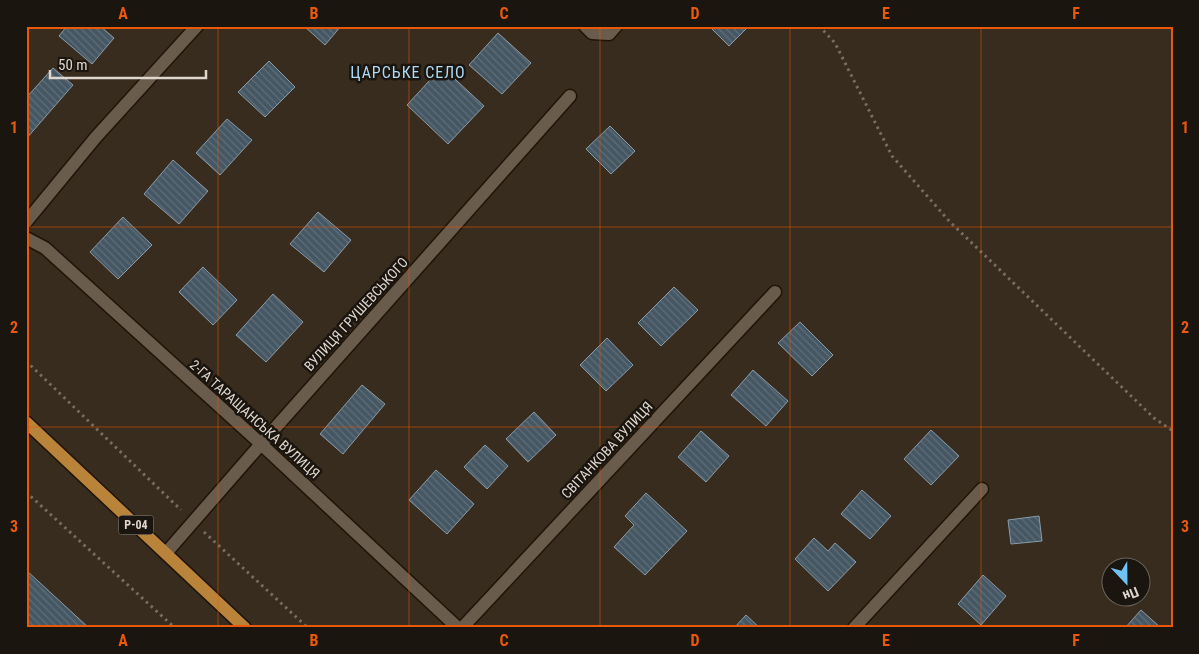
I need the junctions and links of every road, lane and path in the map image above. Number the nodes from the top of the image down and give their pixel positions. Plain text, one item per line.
1 (197, 26) edge
2 (585, 26) edge
3 (616, 26) edge
4 (819, 26) edge
5 (570, 96) dead end
6 (26, 222) edge
7 (26, 238) edge
8 (774, 292) dead end
9 (26, 361) edge
10 (26, 422) edge
11 (1173, 431) edge
12 (261, 444) junction
13 (982, 489) dead end
14 (26, 492) edge
15 (194, 522) junction
16 (166, 553) junction
17 (175, 628) edge
18 (245, 628) edge
19 (308, 628) edge
20 (460, 628) edge
21 (854, 628) edge

1 - 6 street
2 - 3 street
4 - 11 path
5 - 12 street, ВУЛИЦЯ ГРУШЕВСЬКОГО
7 - 12 street, 2-ГА ТАРАЩАНСЬКА ВУЛИЦЯ
8 - 20 street, СВІТАНКОВА ВУЛИЦЯ
9 - 15 path
10 - 16 main road, Р-04
12 - 15 street, ВУЛИЦЯ ГРУШЕВСЬКОГО
12 - 20 street, 2-ГА ТАРАЩАНСЬКА ВУЛИЦЯ
13 - 21 street
14 - 17 path
15 - 16 street, ВУЛИЦЯ ГРУШЕВСЬКОГО
15 - 19 path
16 - 18 main road, Р-04

